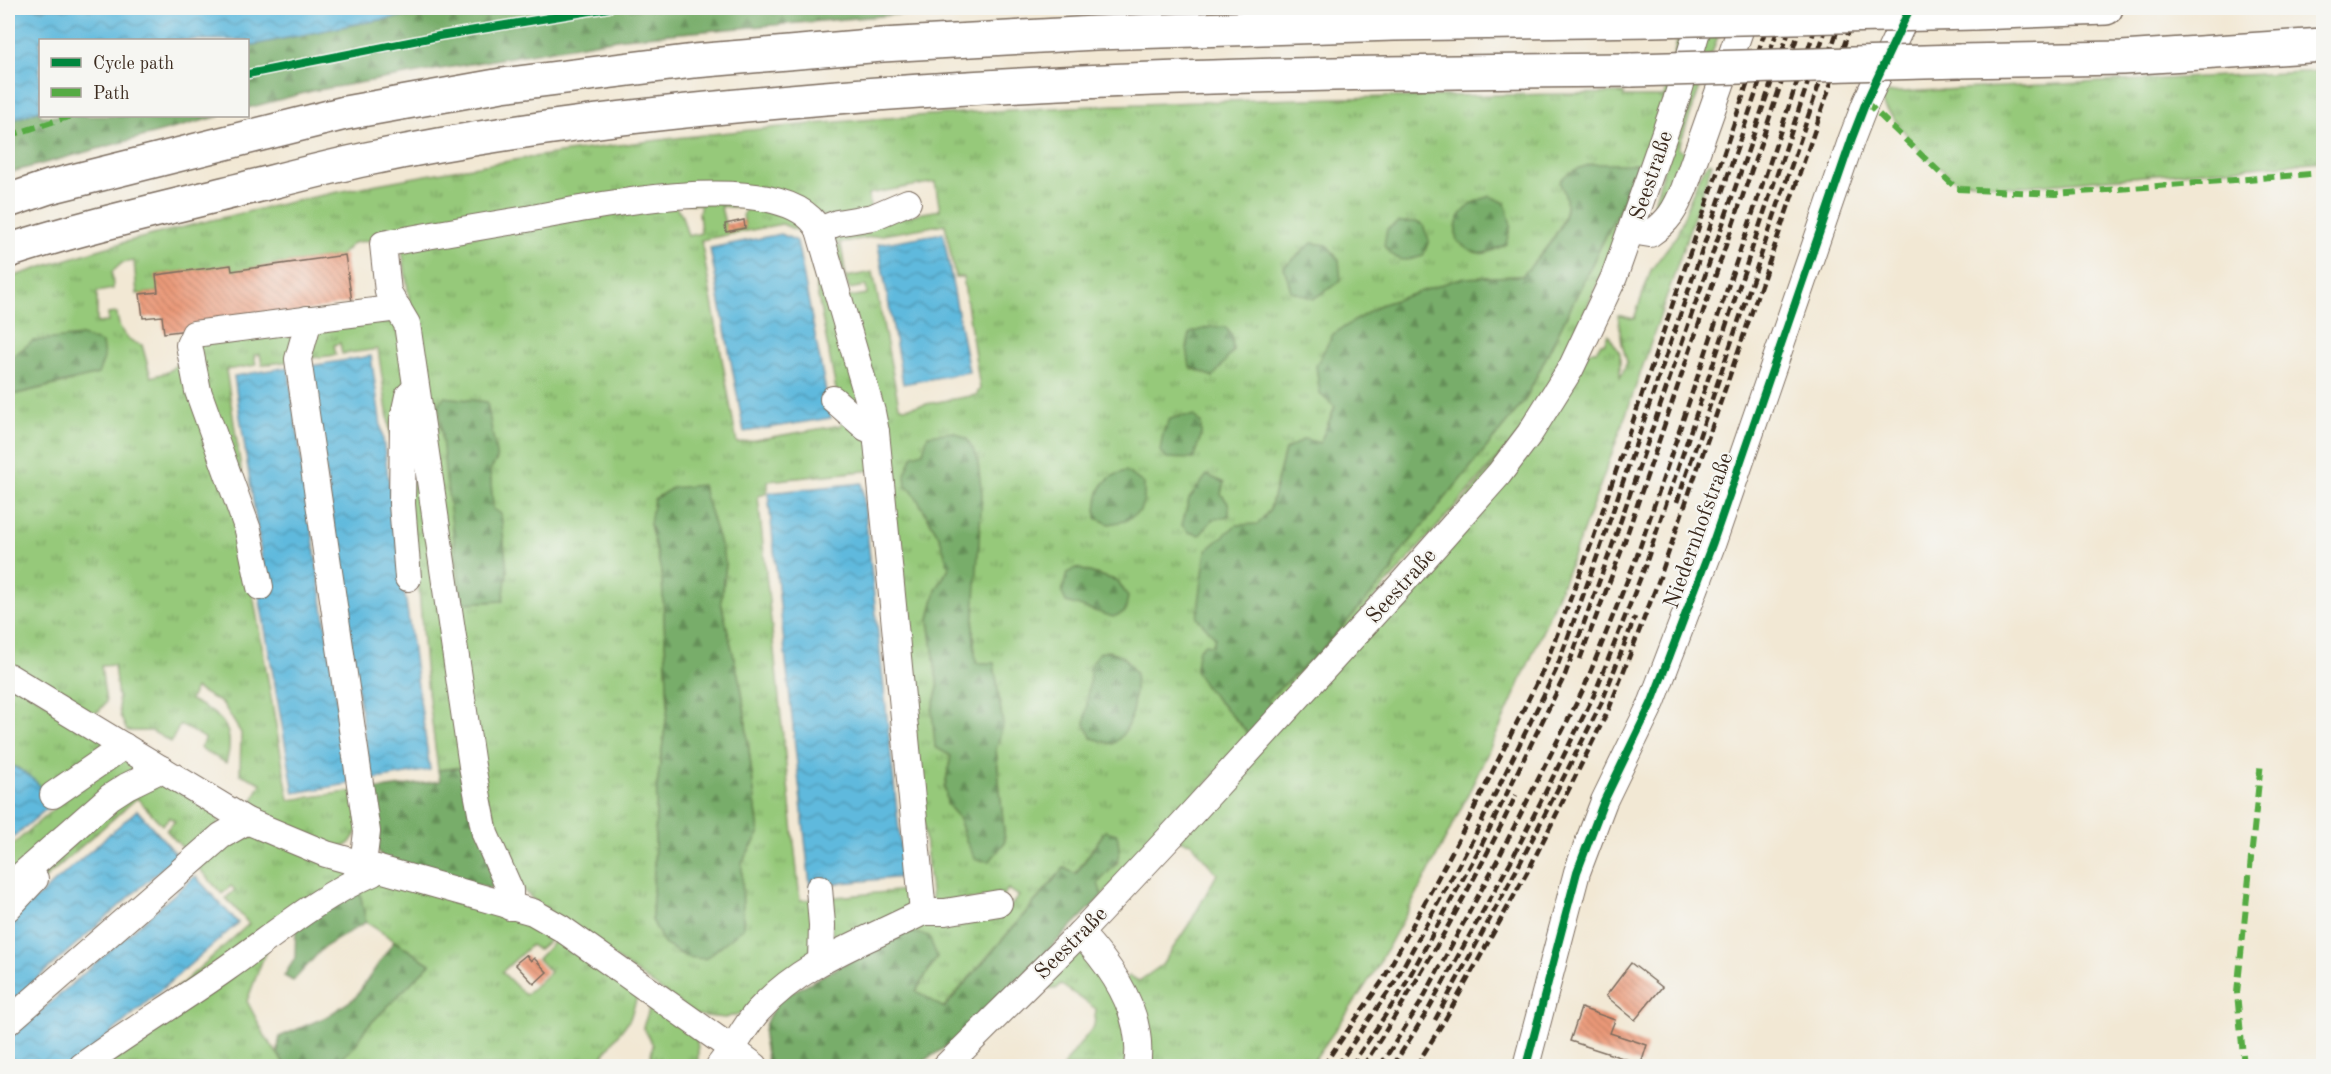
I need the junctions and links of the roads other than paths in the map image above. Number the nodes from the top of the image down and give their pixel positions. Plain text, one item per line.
1 (1704, 8) edge
2 (1748, 8) edge
3 (1910, 8) edge
4 (2106, 8) edge
5 (2324, 45) edge
6 (8, 201) edge
7 (908, 202) dead end
8 (819, 230) junction
9 (1631, 231) junction
10 (8, 251) edge
11 (398, 308) junction
12 (307, 319) junction
13 (416, 387) junction
14 (833, 399) dead end
15 (876, 432) junction
16 (408, 578) dead end
17 (260, 587) dead end
18 (8, 676) edge
19 (124, 746) junction
20 (162, 769) junction
21 (53, 795) dead end
22 (247, 821) junction
23 (71, 831) junction
24 (370, 866) junction
25 (8, 886) edge
26 (819, 888) dead end
27 (999, 903) dead end
28 (510, 907) junction
29 (8, 908) edge
30 (923, 912) junction
31 (1080, 933) junction
32 (820, 961) junction
33 (8, 1022) edge
34 (726, 1058) edge
35 (82, 1066) edge
36 (755, 1066) edge
37 (946, 1066) edge
38 (1137, 1066) edge
39 (1526, 1066) edge

1 - 9 street, Seestraße
2 - 9 street
3 - 39 street, Niedernhofstraße
4 - 6 highway, bridge
5 - 10 highway, bridge
7 - 8 street
8 - 11 street
8 - 15 street
9 - 31 street, Seestraße
11 - 12 street
11 - 13 street
12 - 17 street
12 - 24 street
13 - 16 street
13 - 28 street
14 - 15 street
15 - 30 street
18 - 19 street
19 - 20 street
19 - 21 street
20 - 22 street
20 - 23 street
22 - 24 street
22 - 33 street
23 - 25 street
23 - 29 street
24 - 28 street
24 - 35 street
26 - 32 street
27 - 30 street
28 - 34 street
30 - 32 street
31 - 37 street, Seestraße
31 - 38 street
32 - 34 street
34 - 36 street

